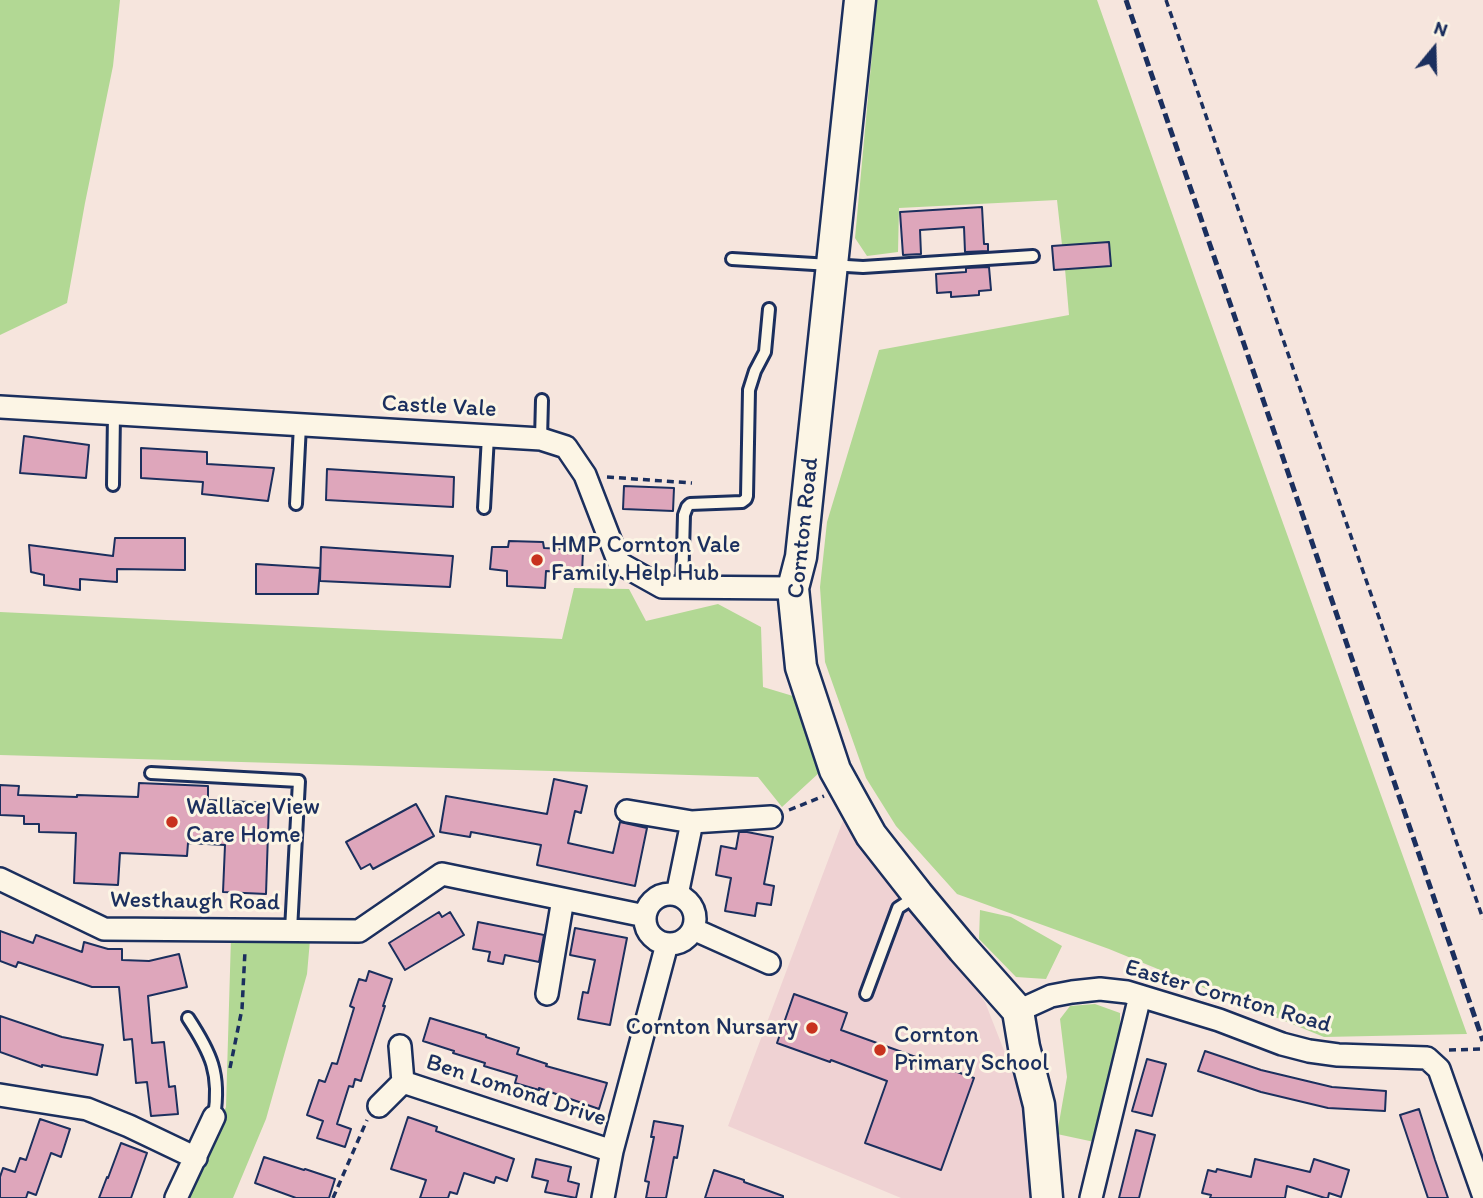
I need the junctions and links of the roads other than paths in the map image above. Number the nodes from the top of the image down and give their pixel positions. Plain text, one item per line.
1 (860, 0) edge
2 (1033, 256) dead end
3 (732, 259) dead end
4 (833, 265) junction
5 (769, 309) dead end
6 (542, 400) dead end
7 (0, 407) edge
8 (114, 414) junction
9 (300, 425) junction
10 (488, 436) junction
11 (541, 439) junction
12 (113, 485) dead end
13 (296, 503) dead end
14 (484, 508) dead end
15 (682, 587) junction
16 (793, 588) junction
17 (151, 774) dead end
18 (627, 811) dead end
19 (771, 817) road end
20 (692, 822) junction
21 (0, 878) edge
22 (677, 895) junction
23 (918, 895) junction
24 (563, 899) junction
25 (645, 916) junction
26 (693, 929) junction
27 (291, 930) junction
28 (667, 944) junction
29 (769, 963) dead end
30 (547, 994) dead end
31 (866, 994) dead end
32 (1140, 996) junction
33 (1018, 1011) junction
34 (188, 1018) dead end
35 (400, 1046) dead end
36 (403, 1082) junction
37 (1, 1097) edge
38 (379, 1106) road end
39 (214, 1117) joint
40 (612, 1151) junction
41 (196, 1158) junction
42 (1483, 1194) edge
43 (176, 1198) edge
44 (603, 1198) edge
45 (1047, 1198) edge
46 (1091, 1198) edge

1 - 4 main road, Cornton Road
2 - 4 lane
3 - 4 lane
4 - 16 main road, Cornton Road
5 - 15 lane
6 - 11 lane
7 - 8 street, Castle Vale
8 - 9 street, Castle Vale
8 - 12 lane
9 - 10 street, Castle Vale
9 - 13 lane
10 - 11 street, Castle Vale
10 - 14 lane
11 - 15 street, Castle Vale
15 - 16 street, Castle Vale
16 - 23 main road, Cornton Road
17 - 27 lane
18 - 20 street
19 - 20 street
20 - 22 street
21 - 27 street, Westhaugh Road
22 - 25 street
22 - 26 street
23 - 31 lane
23 - 33 main road, Cornton Road
24 - 25 street
24 - 27 street, Westhaugh Road
24 - 30 street
25 - 28 street
26 - 28 street
26 - 29 street
28 - 40 street
32 - 33 street, Easter Cornton Road
32 - 42 street, Easter Cornton Road
32 - 46 street
33 - 45 main road
34 - 39 lane
35 - 36 street, Ben Lomond Drive
36 - 38 street, Ben Lomond Drive
36 - 40 street, Ben Lomond Drive
37 - 41 street
39 - 41 street
40 - 44 street
41 - 43 street

